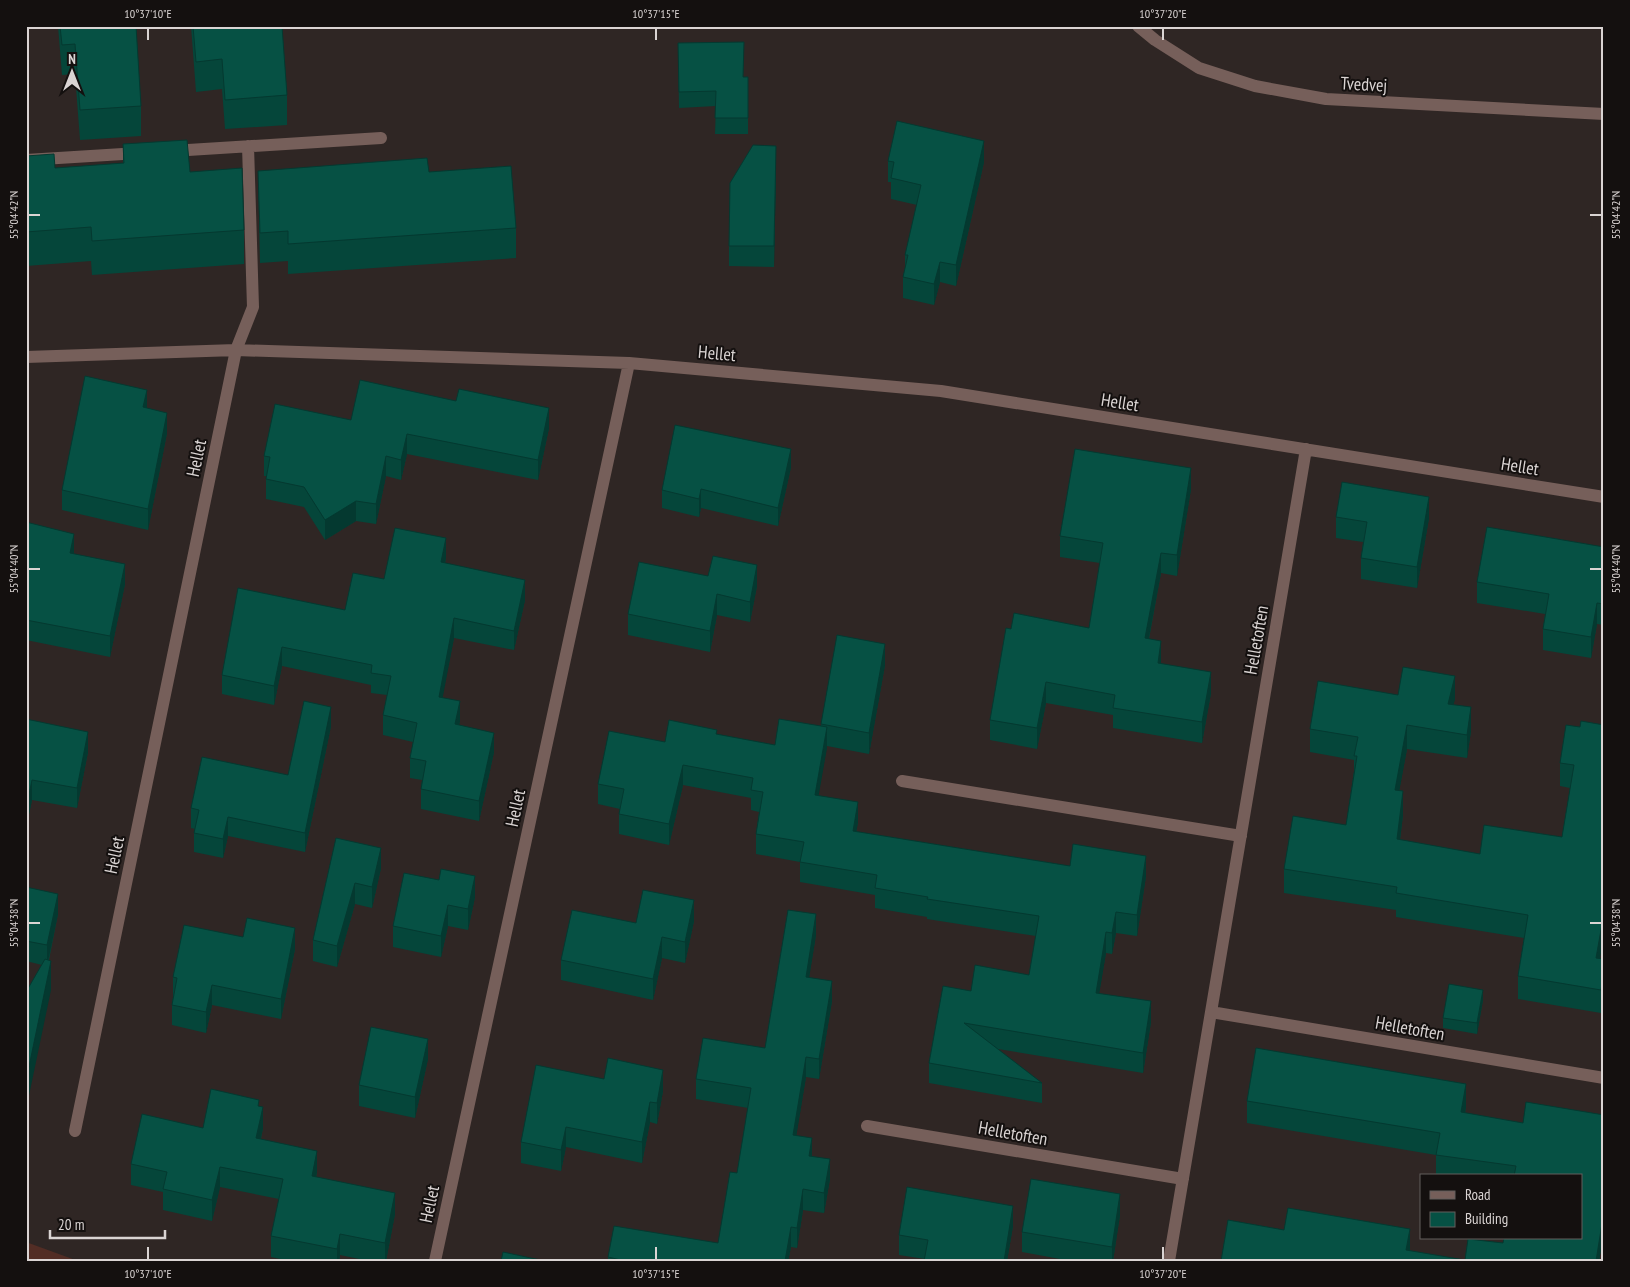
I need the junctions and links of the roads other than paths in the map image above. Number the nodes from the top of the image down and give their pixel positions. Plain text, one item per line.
1 (1138, 26) edge
2 (1604, 114) edge
3 (381, 138) dead end
4 (248, 146) junction
5 (26, 160) edge
6 (236, 350) junction
7 (26, 357) edge
8 (629, 363) junction
9 (1306, 449) junction
10 (1604, 497) edge
11 (902, 781) dead end
12 (1241, 836) junction
13 (1211, 1012) junction
14 (1604, 1078) edge
15 (867, 1126) dead end
16 (75, 1131) dead end
17 (1182, 1179) junction
18 (435, 1261) edge
19 (1169, 1261) edge

1 - 2 street, Tvedvej
3 - 4 street
4 - 5 street
4 - 6 street, Hellet
6 - 7 street, Hellet
6 - 8 street, Hellet
6 - 16 street, Hellet
8 - 9 street, Hellet
8 - 18 street, Hellet
9 - 10 street, Hellet
9 - 12 street, Helletoften
11 - 12 street
12 - 13 street, Helletoften
13 - 14 street, Helletoften
13 - 17 street, Helletoften
15 - 17 street, Helletoften
17 - 19 street, Helletoften

